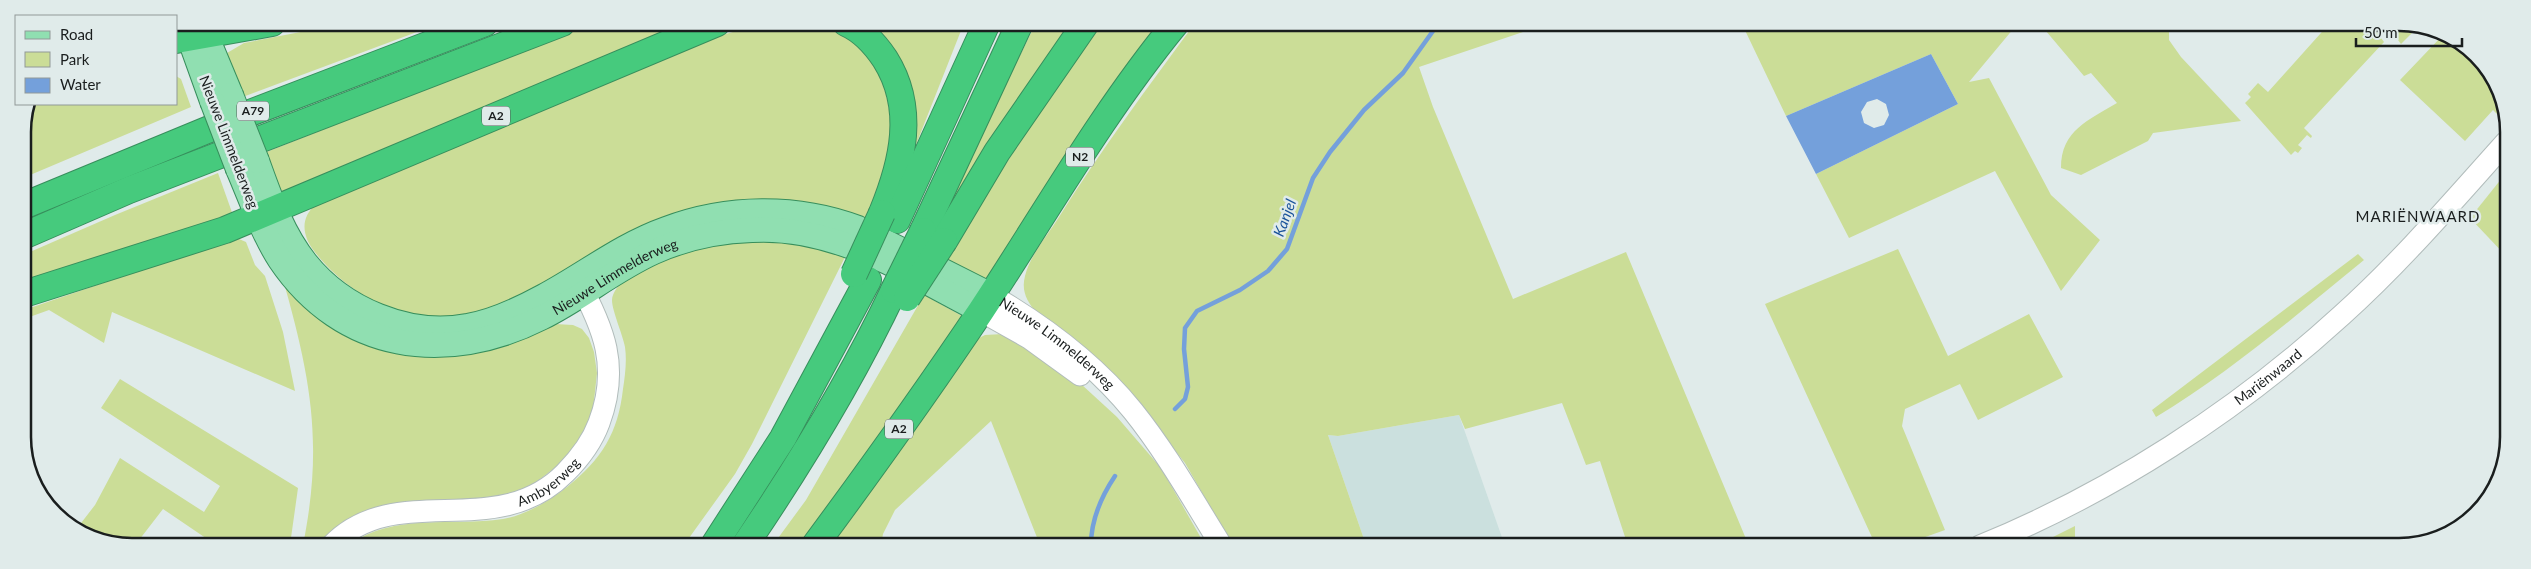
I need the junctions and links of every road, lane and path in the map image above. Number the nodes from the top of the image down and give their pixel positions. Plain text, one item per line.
1 (191, 31) edge
2 (464, 31) edge
3 (541, 31) edge
4 (698, 31) edge
5 (856, 31) edge
6 (983, 31) edge
7 (1017, 31) edge
8 (1080, 31) edge
9 (1170, 31) edge
10 (2500, 149) edge
11 (31, 203) edge
12 (266, 213) junction
13 (890, 217) junction
14 (31, 232) edge
15 (934, 236) junction
16 (580, 284) junction
17 (31, 292) edge
18 (986, 303) junction
19 (342, 538) edge
20 (719, 538) edge
21 (750, 538) edge
22 (820, 538) edge
23 (1216, 538) edge
24 (1997, 538) edge

1 - 12 main road, Nieuwe Limmelderweg, bridge
2 - 11 highway, A79
3 - 14 highway, A79
4 - 12 highway, A2
5 - 13 highway
6 - 13 highway
7 - 15 highway
8 - 15 highway
9 - 18 highway, N2
10 - 24 street, Mariënwaard
12 - 16 main road, Nieuwe Limmelderweg
12 - 17 highway
13 - 20 highway, bridge
15 - 21 highway, bridge
16 - 18 main road, Nieuwe Limmelderweg
16 - 19 street, Ambyerweg
18 - 22 highway, A2
18 - 23 street, Nieuwe Limmelderweg

